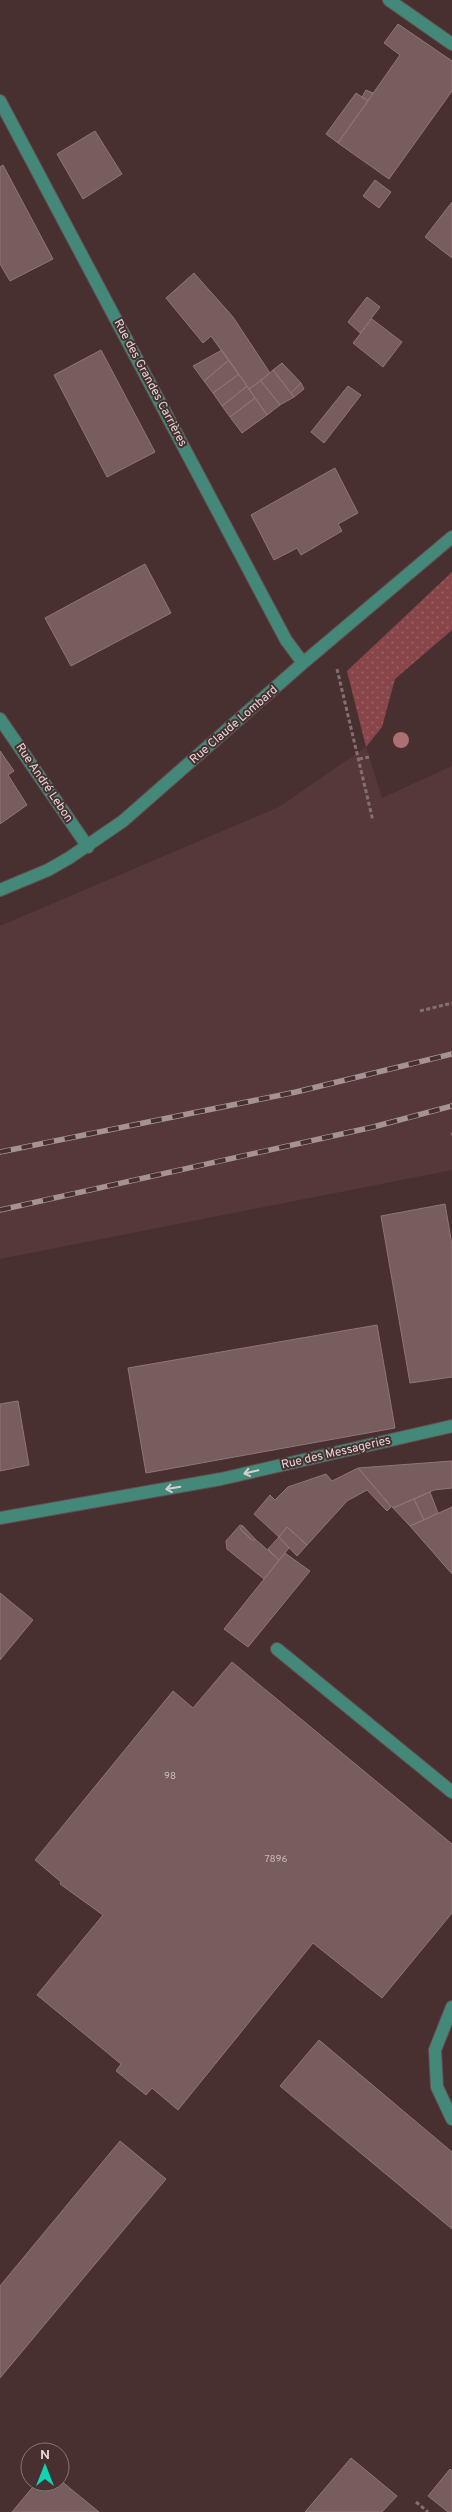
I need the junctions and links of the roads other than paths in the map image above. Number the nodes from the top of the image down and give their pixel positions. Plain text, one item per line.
1 (388, 0) edge
2 (452, 44) edge
3 (0, 101) edge
4 (452, 537) edge
5 (303, 663) junction
6 (0, 719) edge
7 (88, 847) junction
8 (0, 890) edge
9 (452, 1426) edge
10 (0, 1518) edge
11 (277, 1649) dead end
12 (452, 1792) edge
13 (452, 2007) edge
14 (452, 2119) edge

1 - 2 street
3 - 5 street, Rue des Grandes Carrières
4 - 5 street, Rue Claude Lombard
5 - 7 street, Rue Claude Lombard
6 - 7 street, Rue André Lebon
7 - 8 street, Rue Claude Lombard
9 -> 10 street, Rue des Messageries
11 - 12 street
13 - 14 street

